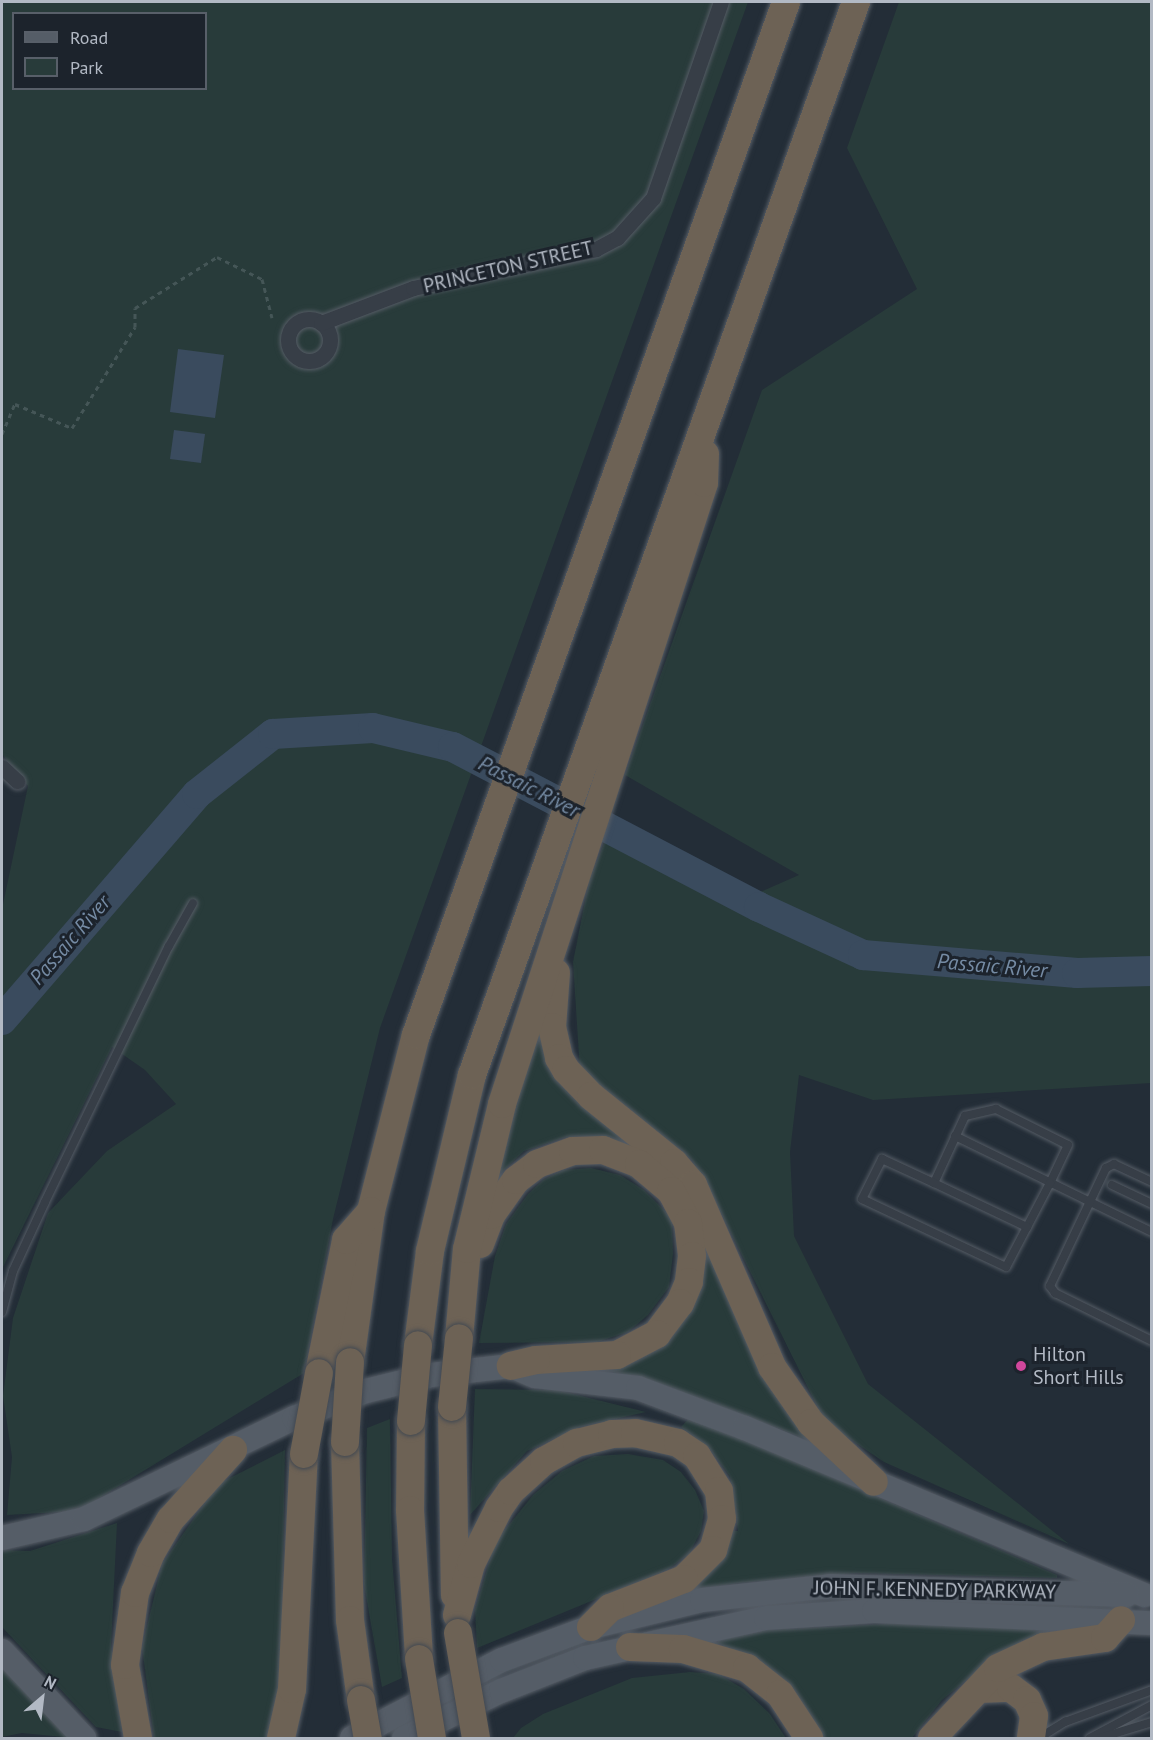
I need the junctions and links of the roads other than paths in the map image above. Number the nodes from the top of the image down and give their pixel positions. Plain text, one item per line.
1 (722, 2) edge
2 (786, 2) edge
3 (856, 2) edge
4 (321, 323) dead end
5 (708, 413) junction
6 (2, 767) edge
7 (17, 782) dead end
8 (193, 903) dead end
9 (561, 926) junction
10 (955, 1136) junction
11 (1152, 1182) edge
12 (934, 1183) junction
13 (1050, 1183) junction
14 (1112, 1185) dead end
15 (1090, 1202) junction
16 (1152, 1204) edge
17 (371, 1211) junction
18 (1027, 1227) junction
19 (1152, 1232) edge
20 (465, 1295) junction
21 (2, 1312) edge
22 (1152, 1341) edge
23 (511, 1366) junction
24 (233, 1450) junction
25 (874, 1482) junction
26 (2, 1538) edge
27 (1148, 1595) edge
28 (1121, 1620) junction
29 (1152, 1623) edge
30 (458, 1624) junction
31 (591, 1627) junction
32 (630, 1647) junction
33 (2, 1651) edge
34 (979, 1689) junction
35 (1152, 1690) edge
36 (1152, 1705) edge
37 (1152, 1722) edge
38 (84, 1738) edge
39 (138, 1738) edge
40 (281, 1738) edge
41 (352, 1738) edge
42 (368, 1738) edge
43 (404, 1738) edge
44 (432, 1738) edge
45 (476, 1738) edge
46 (809, 1738) edge
47 (932, 1738) edge
48 (1031, 1738) edge
49 (1039, 1738) edge
50 (1090, 1738) edge
51 (1100, 1738) edge

1 - 4 street, PRINCETON STREET
2 - 17 highway
3 - 5 highway
5 - 9 highway
5 - 44 highway, bridge
6 - 7 street
8 - 21 lane
9 - 20 highway
9 - 25 highway
10 - 12 lane
10 - 13 lane
10 - 13 lane
11 - 15 lane
12 - 18 lane
12 - 18 lane
13 - 15 lane
13 - 18 lane
14 - 16 lane
15 - 19 lane
15 - 22 lane
17 - 40 highway, bridge
17 - 42 highway, bridge
20 - 23 highway
20 - 30 highway, bridge
23 - 24 main road
23 - 25 main road
24 - 26 main road
24 - 39 highway
25 - 27 main road
27 - 31 main road, JOHN F. KENNEDY PARKWAY
28 - 29 main road, JOHN F. KENNEDY PARKWAY
28 - 32 main road, JOHN F. KENNEDY PARKWAY
28 - 34 highway
30 - 31 highway
30 - 45 highway, bridge
31 - 41 main road, JOHN F. KENNEDY PARKWAY
32 - 43 main road, JOHN F. KENNEDY PARKWAY
32 - 46 highway
33 - 38 main road
34 - 47 highway
34 - 48 highway
35 - 49 lane
36 - 50 lane
37 - 51 lane

